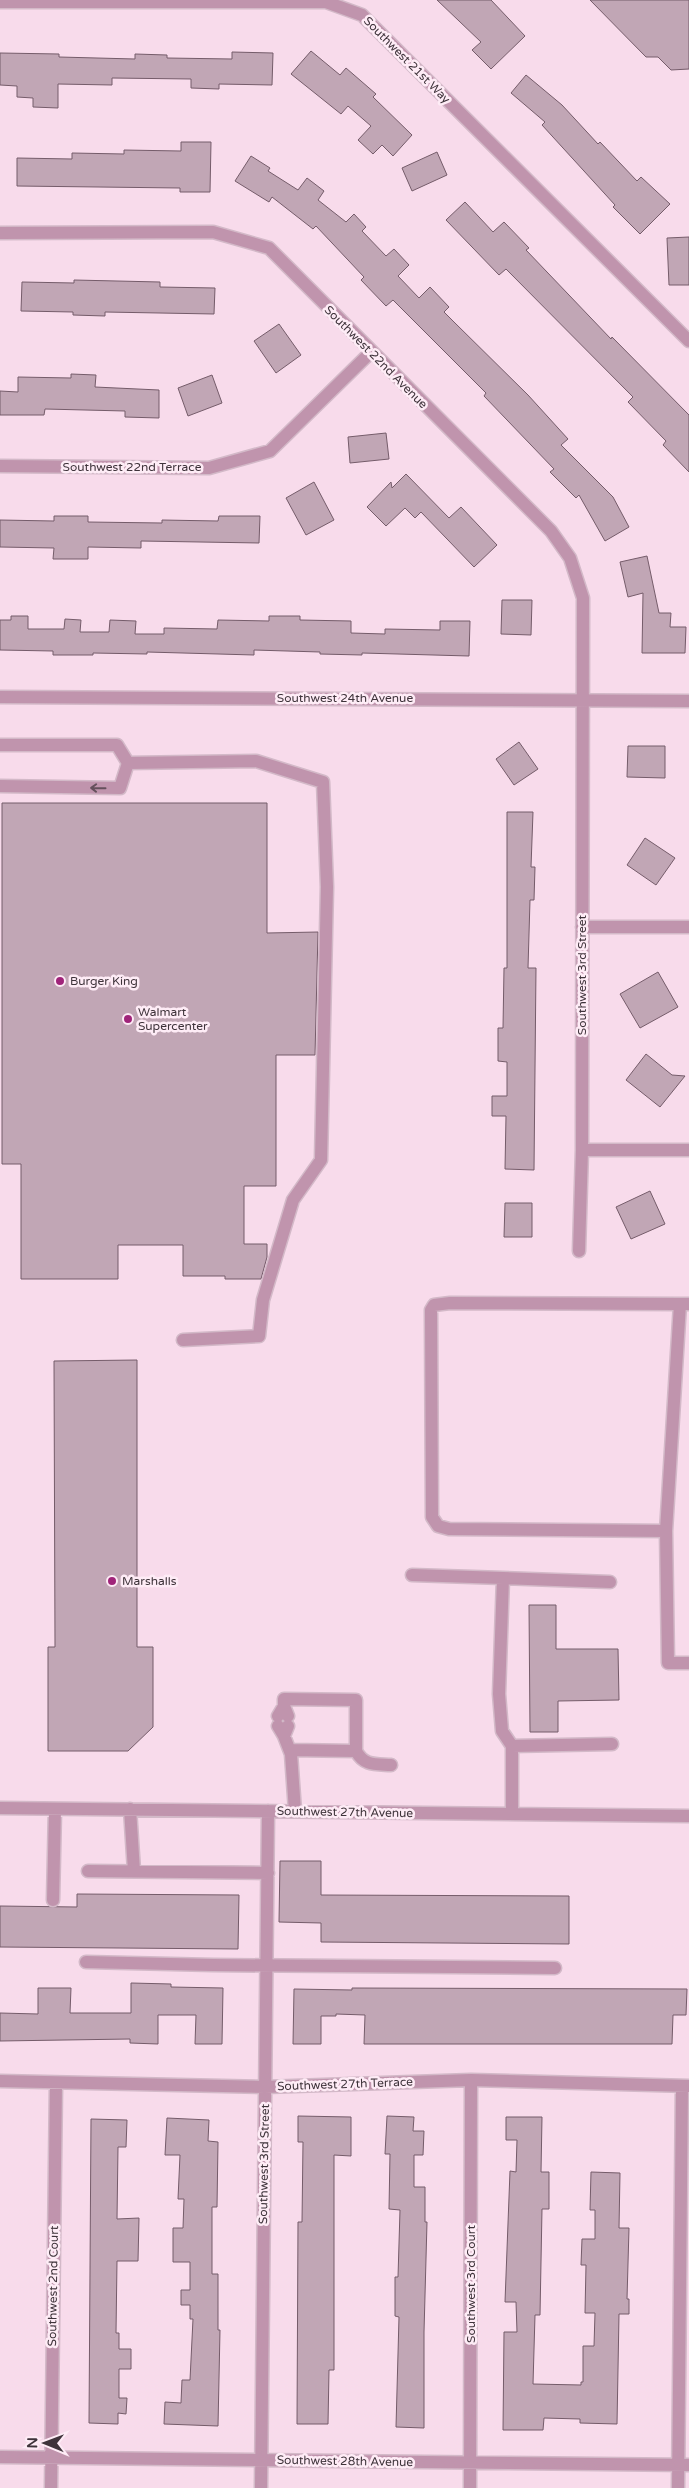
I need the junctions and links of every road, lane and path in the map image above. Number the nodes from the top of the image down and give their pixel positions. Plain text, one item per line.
1 (0, 2) edge
2 (0, 233) edge
3 (689, 342) edge
4 (371, 352) junction
5 (0, 466) edge
6 (0, 697) edge
7 (583, 700) junction
8 (689, 701) edge
9 (0, 745) edge
10 (128, 763) junction
11 (0, 786) edge
12 (582, 927) junction
13 (689, 927) edge
14 (582, 1150) junction
15 (689, 1150) edge
16 (579, 1251) dead end
17 (684, 1304) edge
18 (183, 1340) dead end
19 (666, 1530) junction
20 (412, 1576) dead end
21 (503, 1578) junction
22 (610, 1582) dead end
23 (689, 1663) edge
24 (612, 1744) dead end
25 (512, 1746) junction
26 (290, 1750) junction
27 (356, 1751) junction
28 (391, 1765) dead end
29 (0, 1808) edge
30 (55, 1808) junction
31 (130, 1809) junction
32 (268, 1811) junction
33 (295, 1811) junction
34 (512, 1814) junction
35 (689, 1816) edge
36 (88, 1871) dead end
37 (134, 1871) junction
38 (268, 1872) junction
39 (53, 1900) dead end
40 (86, 1962) dead end
41 (267, 1966) junction
42 (555, 1968) dead end
43 (471, 2080) junction
44 (0, 2082) edge
45 (56, 2084) junction
46 (265, 2086) junction
47 (685, 2086) edge
48 (0, 2457) edge
49 (51, 2457) junction
50 (261, 2460) junction
51 (470, 2462) junction
52 (683, 2465) edge
53 (51, 2488) edge
54 (261, 2488) edge
55 (470, 2488) edge
56 (678, 2488) edge

1 - 3 street, Southwest 21st Way
2 - 4 street, Southwest 22nd Avenue
4 - 5 street, Southwest 22nd Terrace
4 - 7 street, Southwest 22nd Avenue
6 - 7 street, Southwest 24th Avenue
7 - 8 street, Southwest 24th Avenue
7 - 12 street, Southwest 3rd Street
9 - 10 street
10 -> 11 street
10 - 18 street
12 - 13 street
12 - 14 street, Southwest 3rd Street
14 - 15 street
14 - 16 street, Southwest 3rd Street
17 - 19 street
17 - 19 street
19 - 23 street
20 - 21 street
21 - 22 street
21 - 25 street
24 - 25 street
25 - 34 street
26 - 27 street
26 - 27 street
26 - 33 street
27 - 28 street
29 - 30 street, Southwest 27th Avenue
30 - 31 street, Southwest 27th Avenue
30 - 39 street
31 - 32 street, Southwest 27th Avenue
31 - 37 street
32 - 33 street, Southwest 27th Avenue
32 - 38 street, Southwest 3rd Street
33 - 34 street, Southwest 27th Avenue
34 - 35 street, Southwest 27th Avenue
36 - 37 street
37 - 38 street
38 - 41 street, Southwest 3rd Street
40 - 41 street
41 - 42 street
41 - 46 street, Southwest 3rd Street
43 - 46 street, Southwest 27th Terrace
43 - 47 street, Southwest 27th Terrace
43 - 51 street, Southwest 3rd Court
44 - 45 street, Southwest 27th Terrace
45 - 46 street, Southwest 27th Terrace
45 - 49 street, Southwest 2nd Court
46 - 50 street, Southwest 3rd Street
47 - 52 street
48 - 49 street, Southwest 28th Avenue
49 - 50 street, Southwest 28th Avenue
49 - 53 street, Southwest 2nd Court
50 - 51 street, Southwest 28th Avenue
50 - 54 street, Southwest 3rd Street
51 - 52 street, Southwest 28th Avenue
51 - 55 street, Southwest 3rd Court
52 - 56 street

